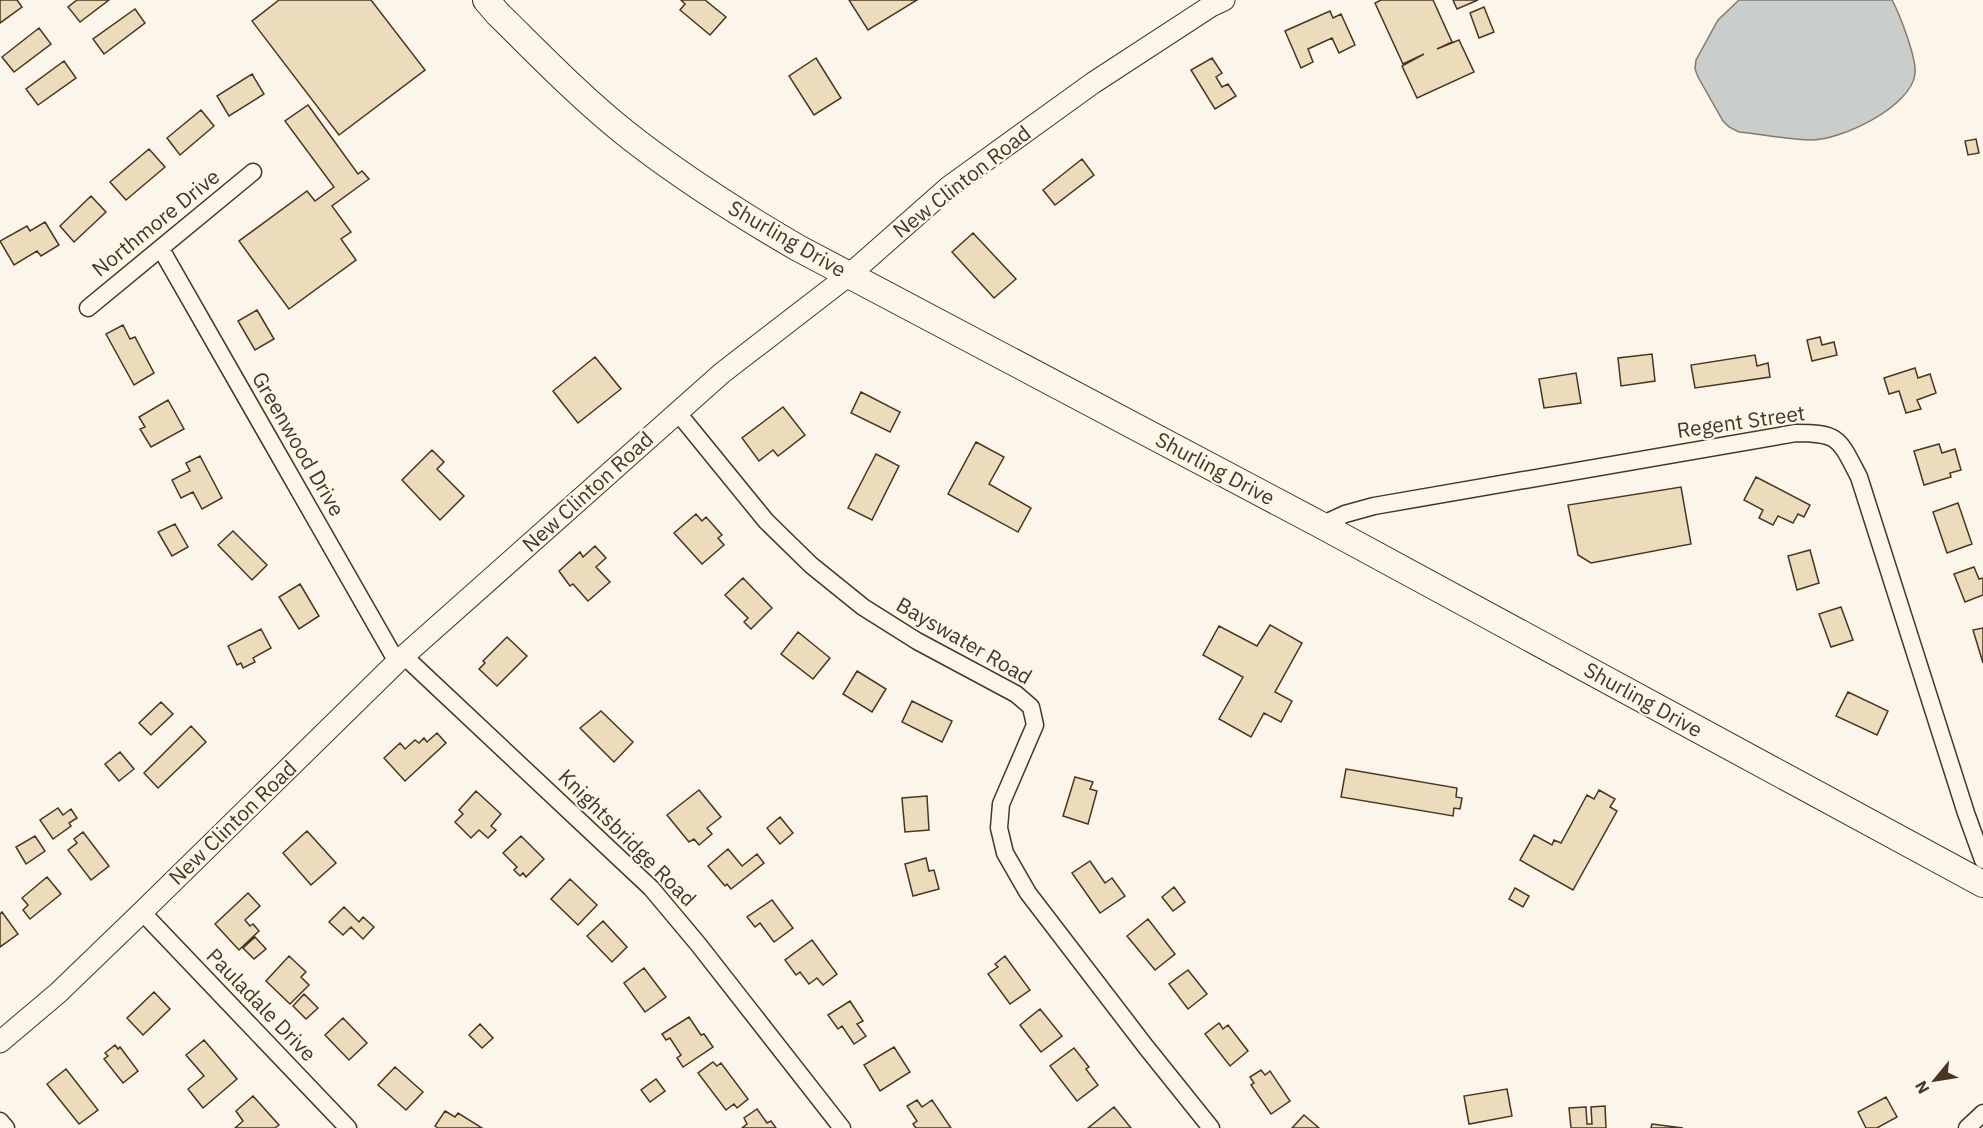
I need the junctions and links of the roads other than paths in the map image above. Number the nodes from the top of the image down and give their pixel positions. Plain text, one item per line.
1 (486, 0) edge
2 (1214, 2) edge
3 (253, 172) dead end
4 (161, 249) junction
5 (849, 275) junction
6 (88, 308) dead end
7 (678, 413) junction
8 (1321, 525) junction
9 (400, 659) junction
10 (1983, 860) edge
11 (1983, 884) edge
12 (142, 912) junction
13 (0, 1042) edge
14 (1983, 1113) edge
15 (0, 1120) edge
16 (6, 1128) edge
17 (348, 1128) edge
18 (842, 1128) edge
19 (1211, 1128) edge
20 (1967, 1128) edge

1 - 5 main road, Shurling Drive
2 - 5 street, New Clinton Road
3 - 4 street, Northmore Drive
4 - 6 street, Northmore Drive
4 - 9 street, Greenwood Drive
5 - 7 street, New Clinton Road
5 - 8 main road, Shurling Drive
7 - 9 street, New Clinton Road
7 - 19 street, Bayswater Road
8 - 10 street, Regent Street
8 - 11 main road, Shurling Drive
9 - 12 street, New Clinton Road
9 - 18 street, Knightsbridge Road
12 - 13 street, New Clinton Road
12 - 17 street, Pauladale Drive
14 - 20 street
15 - 16 street

